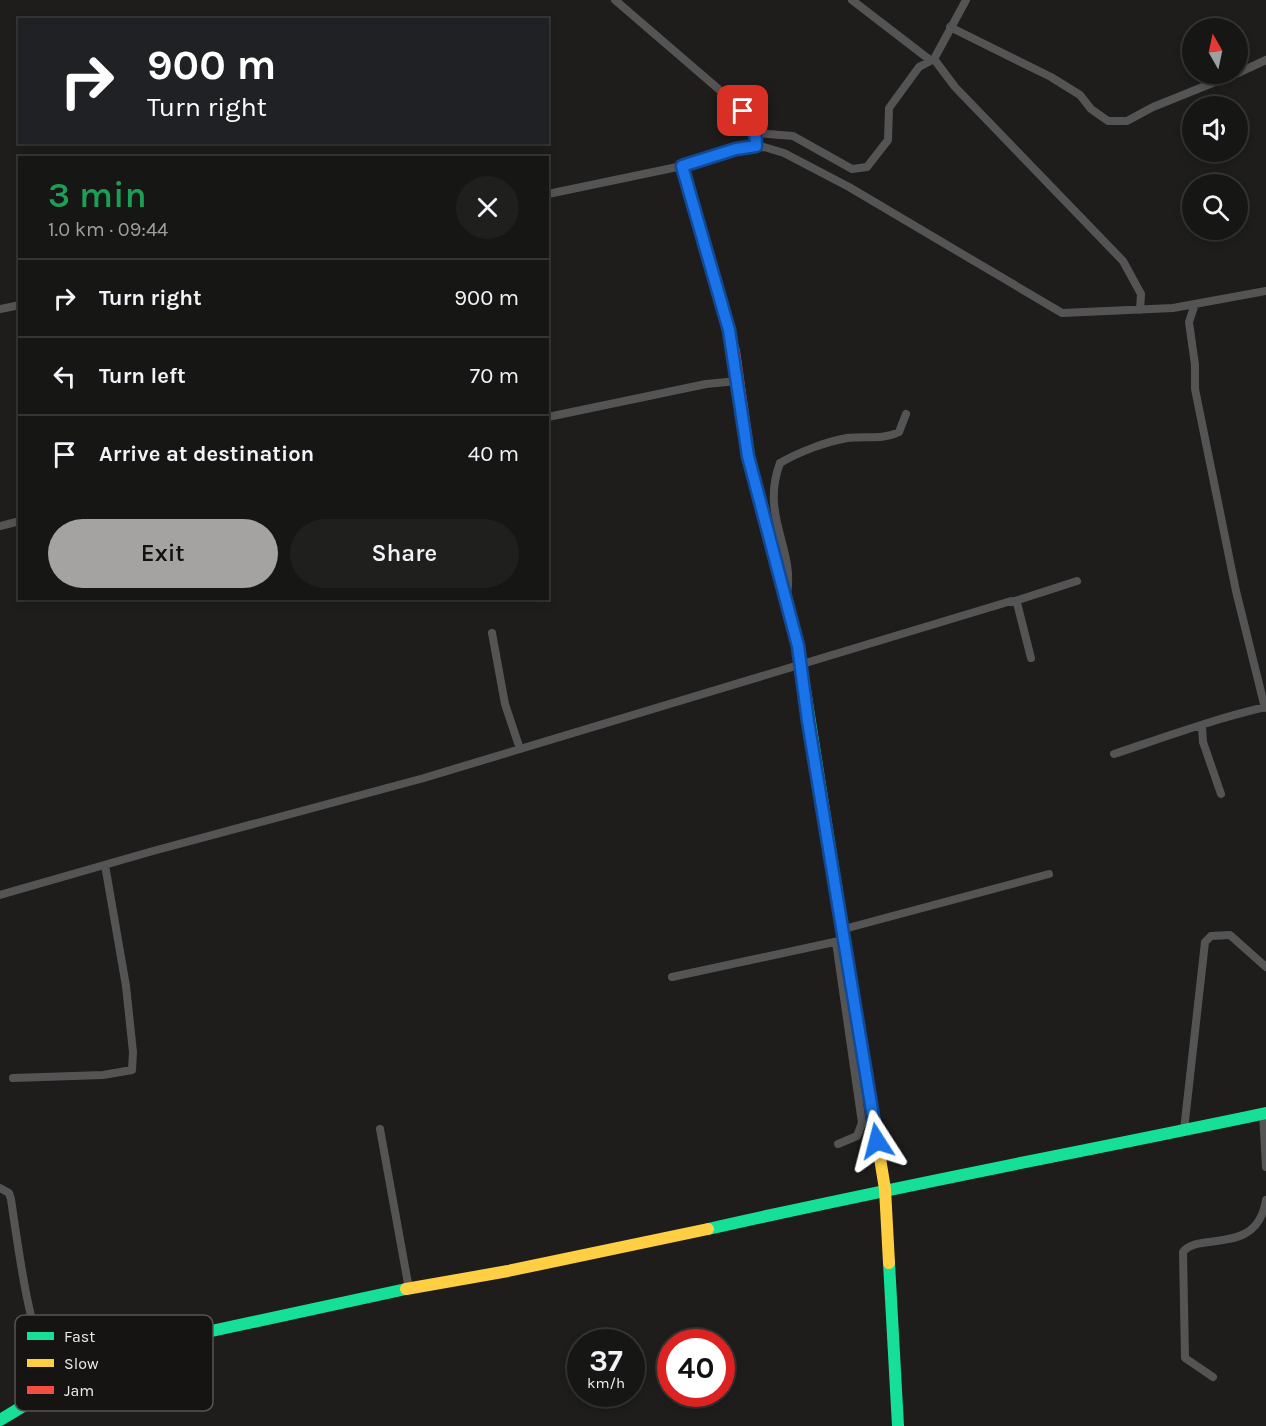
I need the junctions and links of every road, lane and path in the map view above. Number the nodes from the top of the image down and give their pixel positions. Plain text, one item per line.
1 (615, 0) edge
2 (852, 0) edge
3 (966, 0) edge
4 (950, 27) junction
5 (932, 59) junction
6 (1266, 60) edge
7 (1248, 68) edge
8 (1209, 84) edge
9 (757, 132) junction
10 (756, 146) junction
11 (682, 166) junction
12 (549, 194) edge
13 (1266, 291) edge
14 (1195, 304) junction
15 (18, 305) edge
16 (0, 309) edge
17 (1140, 310) junction
18 (738, 381) junction
19 (906, 414) dead end
20 (549, 417) edge
21 (18, 522) edge
22 (0, 526) edge
23 (1077, 581) dead end
24 (785, 600) junction
25 (1015, 601) junction
26 (492, 633) dead end
27 (1031, 658) dead end
28 (801, 664) junction
29 (1265, 707) edge
30 (1202, 727) junction
31 (520, 749) junction
32 (1114, 754) dead end
33 (1221, 794) dead end
34 (105, 865) junction
35 (1049, 874) dead end
36 (0, 895) edge
37 (842, 937) junction
38 (1266, 967) edge
39 (672, 977) dead end
40 (13, 1078) dead end
41 (1265, 1113) edge
42 (380, 1129) dead end
43 (1184, 1130) junction
44 (838, 1144) dead end
45 (1266, 1167) edge
46 (0, 1188) edge
47 (885, 1189) junction
48 (1266, 1200) edge
49 (410, 1289) junction
50 (31, 1315) edge
51 (213, 1331) edge
52 (1213, 1377) dead end
53 (15, 1411) edge
54 (0, 1420) edge
55 (898, 1426) edge

1 - 9 street
2 - 5 street
3 - 4 street
4 - 5 street
4 - 8 street
5 - 9 street
5 - 17 street
6 - 7 street
9 - 10 street
10 - 11 street
10 - 17 street
11 - 12 street
11 - 18 street
13 - 14 street
14 - 17 street
14 - 29 street
15 - 16 street
18 - 20 street
18 - 24 street
19 - 24 street
21 - 22 street
23 - 25 street
24 - 28 street
25 - 27 street
25 - 28 street
26 - 31 street
28 - 31 street
28 - 37 street
29 - 30 street
30 - 32 street
30 - 33 street
31 - 34 street
34 - 36 street
34 - 40 street
35 - 37 street
37 - 39 street
37 - 44 street
37 - 47 street
38 - 43 street
41 - 43 street
41 - 45 street
42 - 49 street
43 - 47 street
46 - 50 street
47 - 49 street
47 - 55 street
48 - 52 street
49 - 51 street
53 - 54 street

